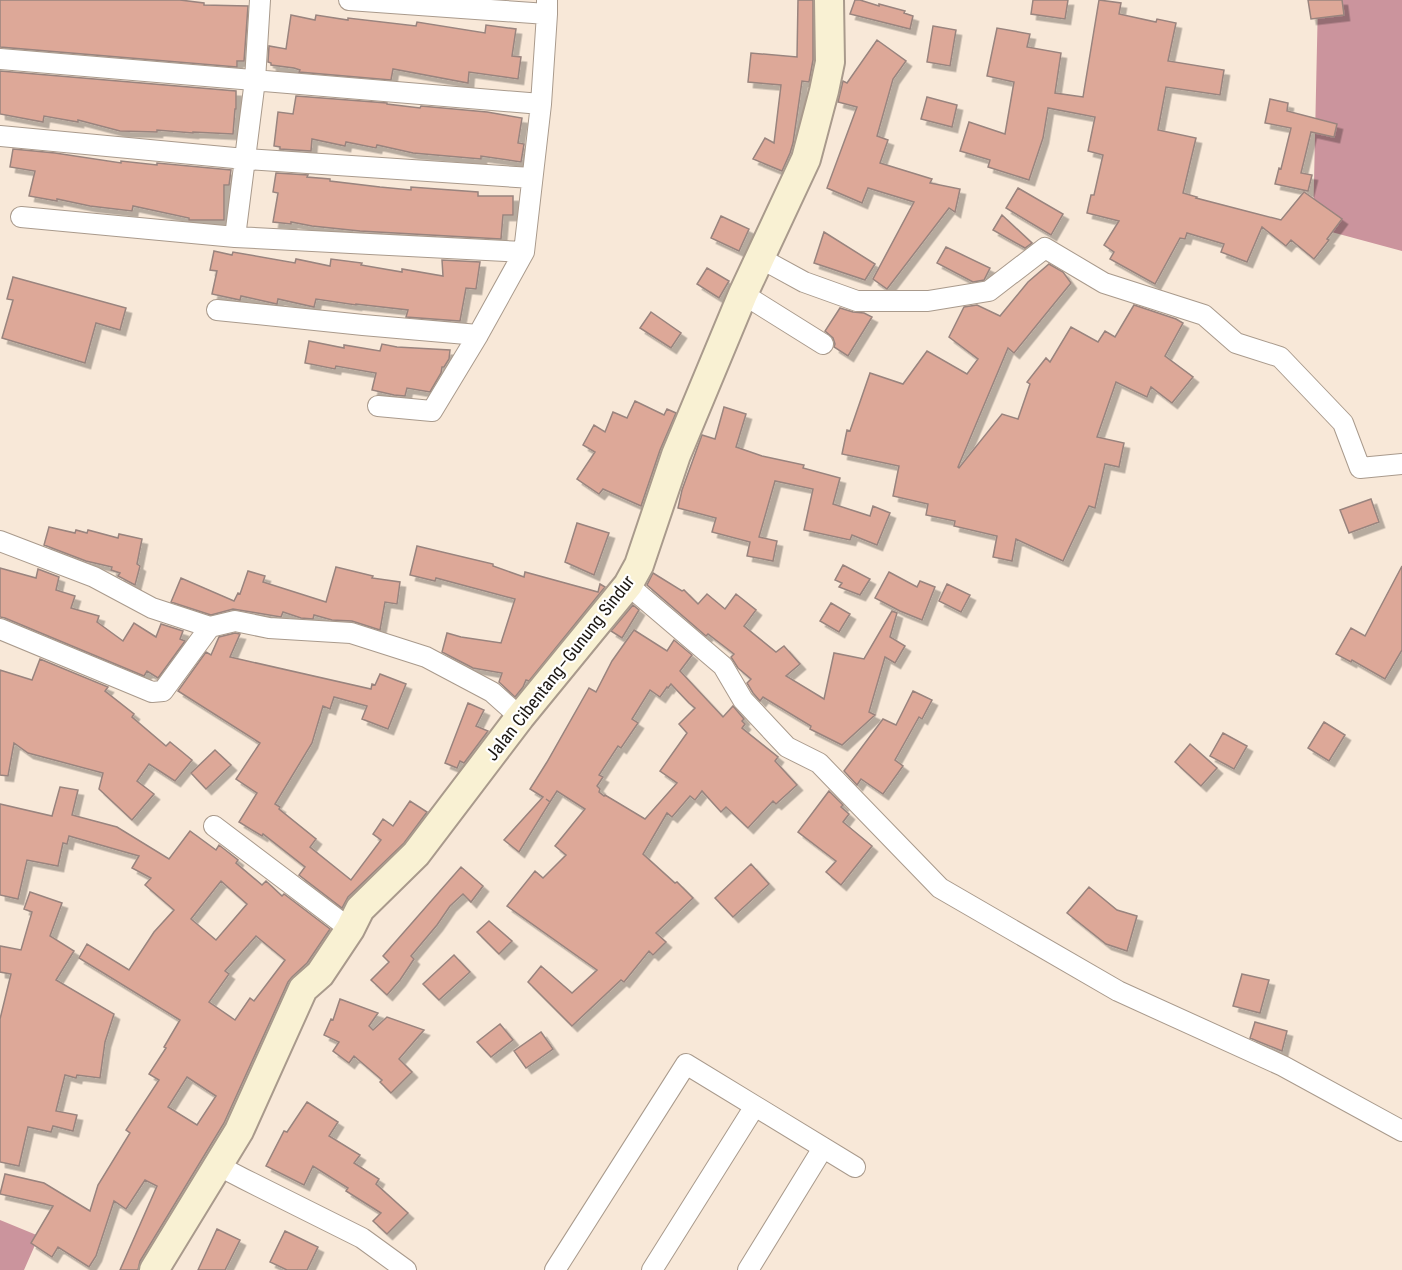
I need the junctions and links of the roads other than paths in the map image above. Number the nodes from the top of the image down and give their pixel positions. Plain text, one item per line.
1 (260, 0) edge
2 (350, 0) edge
3 (829, 0) edge
4 (547, 7) edge
5 (0, 58) edge
6 (255, 80) junction
7 (541, 104) junction
8 (0, 136) edge
9 (245, 159) junction
10 (532, 178) junction
11 (21, 217) dead end
12 (235, 237) junction
13 (524, 252) junction
14 (760, 258) junction
15 (743, 294) junction
16 (217, 310) dead end
17 (478, 335) junction
18 (823, 344) dead end
19 (378, 406) dead end
20 (1402, 464) edge
21 (0, 541) edge
22 (628, 585) junction
23 (210, 627) junction
24 (0, 629) edge
25 (520, 717) junction
26 (214, 826) dead end
27 (350, 929) junction
28 (755, 1106) junction
29 (1402, 1131) edge
30 (824, 1148) junction
31 (219, 1166) junction
32 (855, 1167) dead end
33 (154, 1270) edge
34 (406, 1270) edge
35 (555, 1270) edge
36 (652, 1270) edge
37 (748, 1270) edge

1 - 6 street
2 - 4 street
3 - 14 street, Jalan Cibentang–Gunung Sindur
4 - 7 street
5 - 6 street
6 - 7 street
6 - 9 street
7 - 10 street
8 - 9 street
9 - 10 street
9 - 12 street
10 - 13 street
11 - 12 street
12 - 13 street
13 - 17 street
14 - 15 street, Jalan Cibentang–Gunung Sindur
14 - 20 street
15 - 18 street
15 - 22 street, Jalan Cibentang–Gunung Sindur
16 - 17 street
17 - 19 street
21 - 23 street
22 - 25 street, Jalan Cibentang–Gunung Sindur
22 - 29 street
23 - 24 street
23 - 25 street
25 - 27 street, Jalan Cibentang–Gunung Sindur
26 - 27 street
27 - 31 street, Jalan Cibentang–Gunung Sindur
28 - 30 street
28 - 35 street
28 - 36 street
30 - 32 street
30 - 37 street
31 - 33 street, Jalan Cibentang–Gunung Sindur
31 - 34 street

